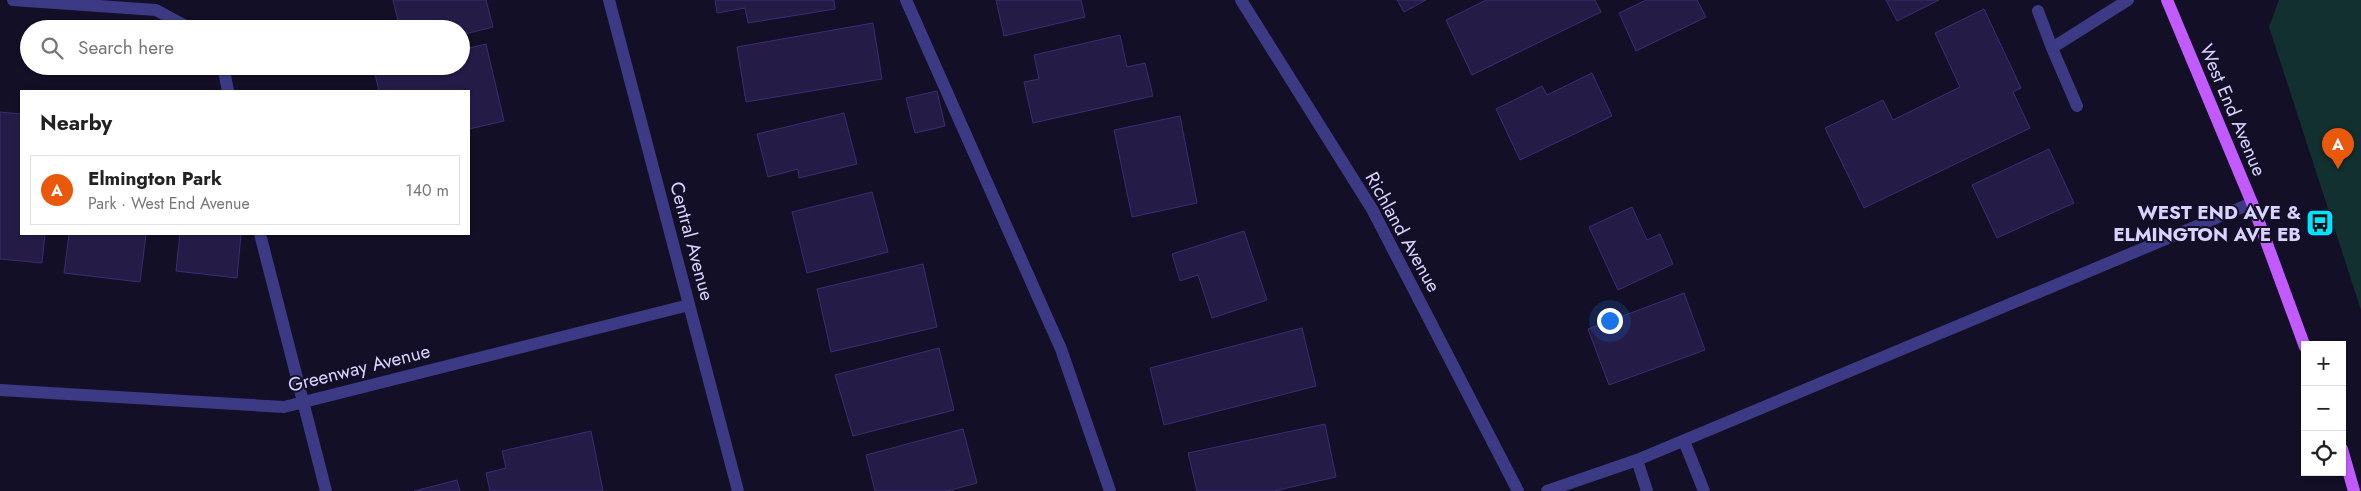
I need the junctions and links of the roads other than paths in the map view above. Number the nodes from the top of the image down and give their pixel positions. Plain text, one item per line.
1 (13, 0) edge
2 (608, 0) edge
3 (906, 0) edge
4 (1241, 0) edge
5 (2128, 0) edge
6 (2167, 0) edge
7 (2038, 11) dead end
8 (174, 20) edge
9 (2052, 48) junction
10 (225, 75) edge
11 (228, 90) edge
12 (2077, 106) dead end
13 (2252, 203) junction
14 (260, 235) edge
15 (689, 305) junction
16 (2303, 341) edge
17 (0, 390) edge
18 (303, 402) junction
19 (1684, 440) junction
20 (1637, 460) junction
21 (2346, 463) edge
22 (326, 491) edge
23 (738, 491) edge
24 (1110, 491) edge
25 (1518, 491) edge
26 (1547, 491) edge
27 (1647, 491) edge
28 (1704, 491) edge
29 (2354, 491) edge

1 - 8 street
2 - 15 street, Central Avenue
3 - 24 street
4 - 25 street, Richland Avenue
5 - 9 street
6 - 13 main road, West End Avenue
7 - 9 street
9 - 12 street
10 - 11 street
13 - 16 main road, West End Avenue
13 - 19 street
14 - 18 street
15 - 18 street, Greenway Avenue
15 - 23 street, Central Avenue
17 - 18 street, Greenway Avenue
18 - 22 street
19 - 20 street
19 - 28 street
20 - 26 street
20 - 27 street
21 - 29 main road

